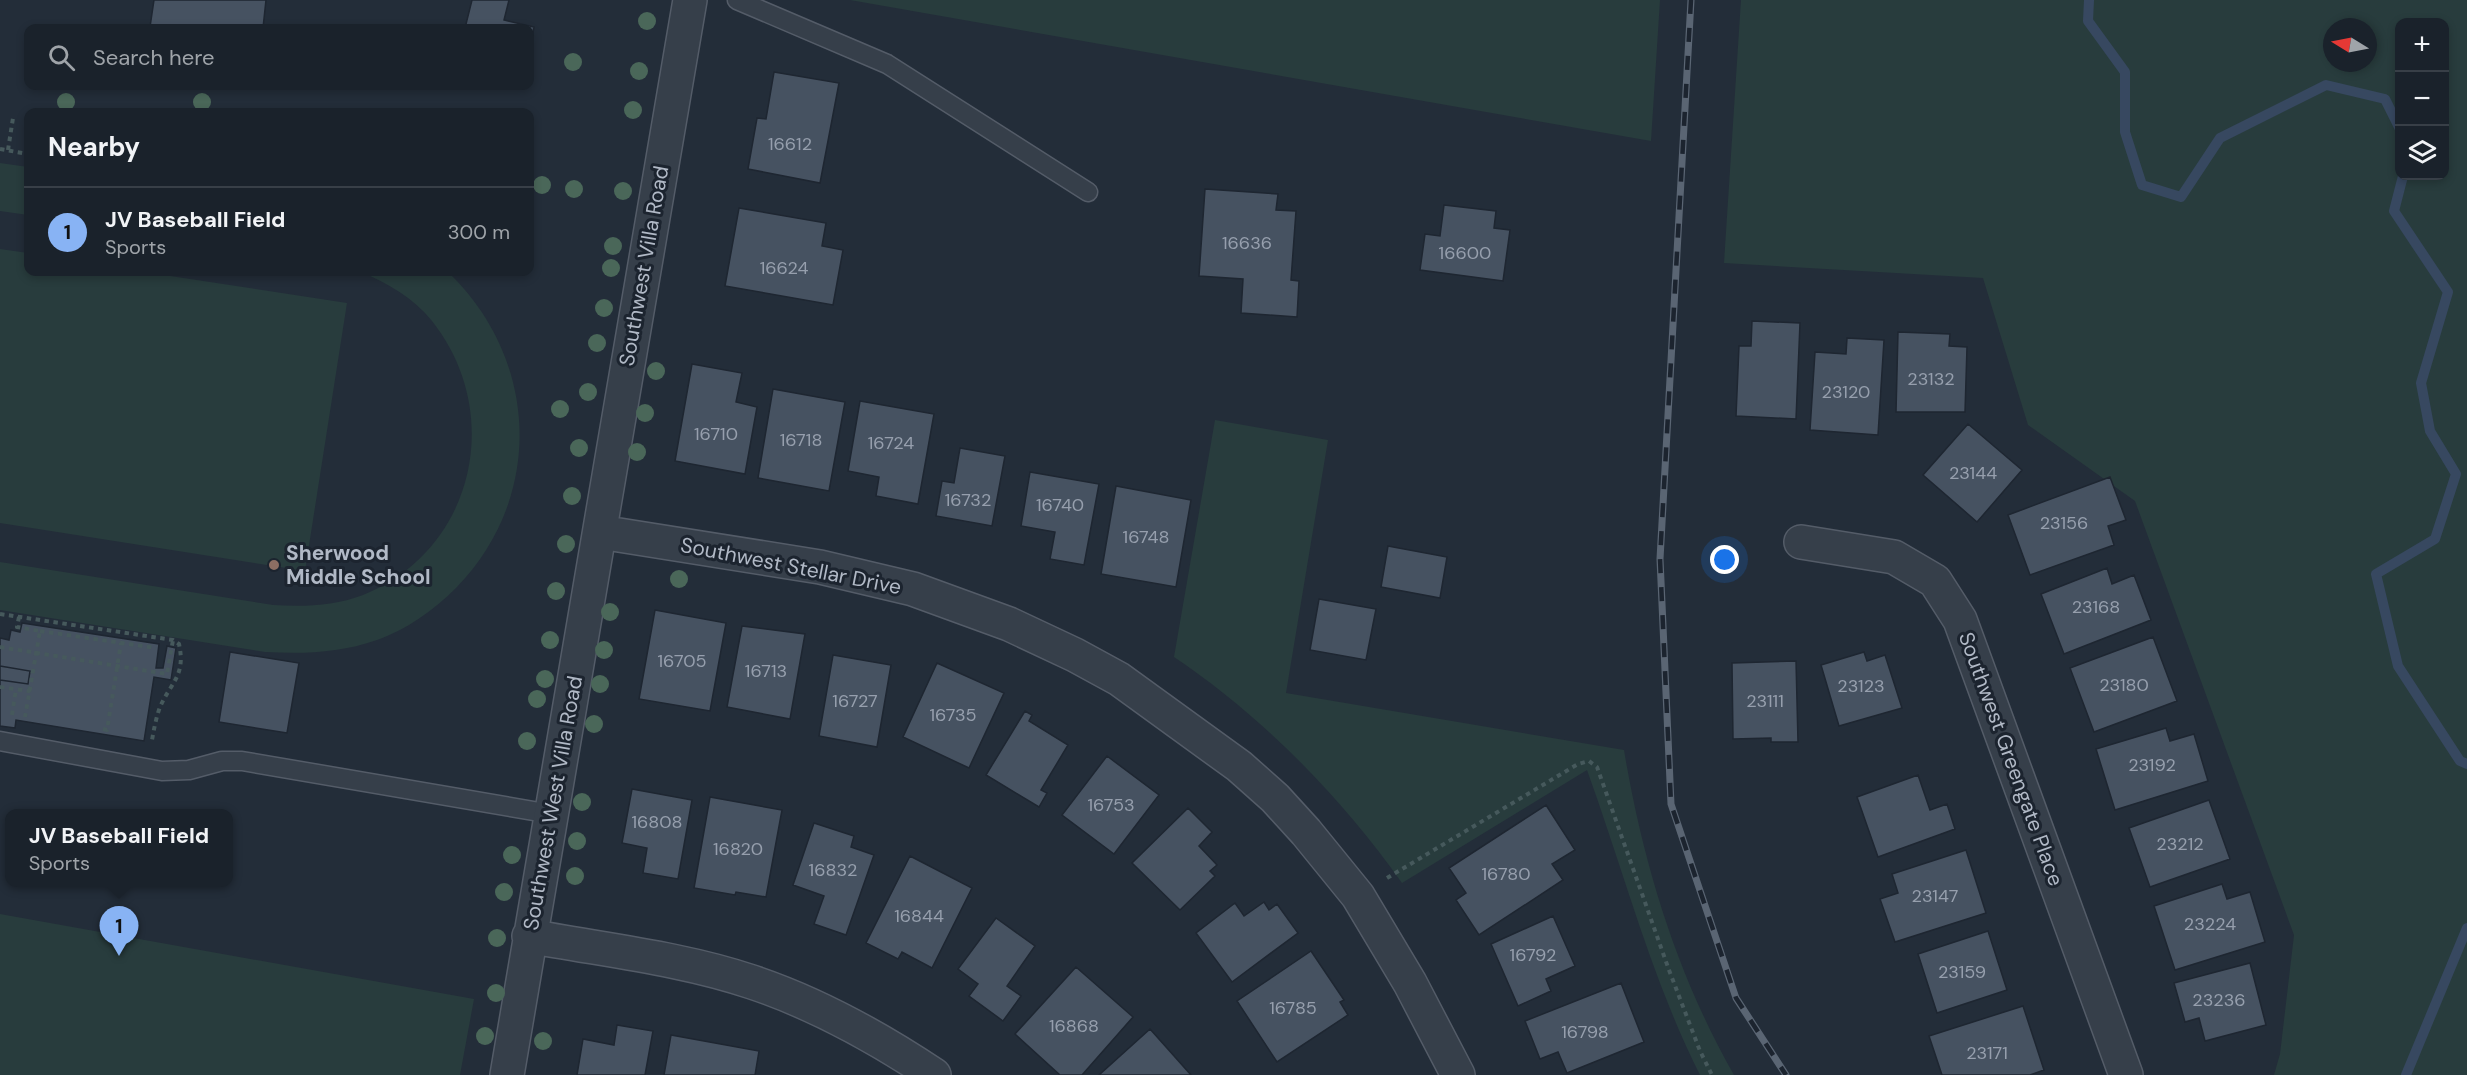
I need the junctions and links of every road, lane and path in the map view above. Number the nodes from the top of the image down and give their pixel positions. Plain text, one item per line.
1 (690, 0) edge
2 (737, 0) edge
3 (13, 118) dead end
4 (0, 149) edge
5 (8, 150) junction
6 (24, 153) edge
7 (1088, 192) dead end
8 (600, 532) junction
9 (1801, 542) dead end
10 (0, 614) edge
11 (19, 617) junction
12 (40, 631) junction
13 (172, 640) junction
14 (121, 643) junction
15 (0, 647) edge
16 (156, 648) dead end
17 (36, 653) junction
18 (117, 666) junction
19 (28, 677) dead end
20 (0, 687) edge
21 (16, 689) junction
22 (25, 717) dead end
23 (10, 725) dead end
24 (107, 730) dead end
25 (0, 741) edge
26 (148, 768) junction
27 (551, 814) junction
28 (1358, 896) junction
29 (530, 936) junction
30 (507, 1075) edge
31 (934, 1075) edge
32 (1458, 1075) edge
33 (1712, 1075) edge
34 (2126, 1075) edge

1 - 8 street, Southwest Villa Road
2 - 7 lane
3 - 5 path
4 - 5 path
5 - 6 path
8 - 27 street, Southwest West Villa Road
8 - 28 street, Southwest Stellar Drive
9 - 34 street, Southwest Greengate Place
10 - 11 path
11 - 12 path
11 - 13 path
12 - 14 path
12 - 17 path
13 - 18 path
13 - 26 path
14 - 16 path
14 - 18 path
15 - 17 path
17 - 18 path
17 - 22 path
18 - 24 path
19 - 21 path
20 - 21 path
21 - 23 path
25 - 26 lane
26 - 27 lane
27 - 29 street, Southwest West Villa Road
28 - 32 street, Southwest Stellar Drive
28 - 33 path
29 - 30 street, Southwest West Villa Road
29 - 31 street

